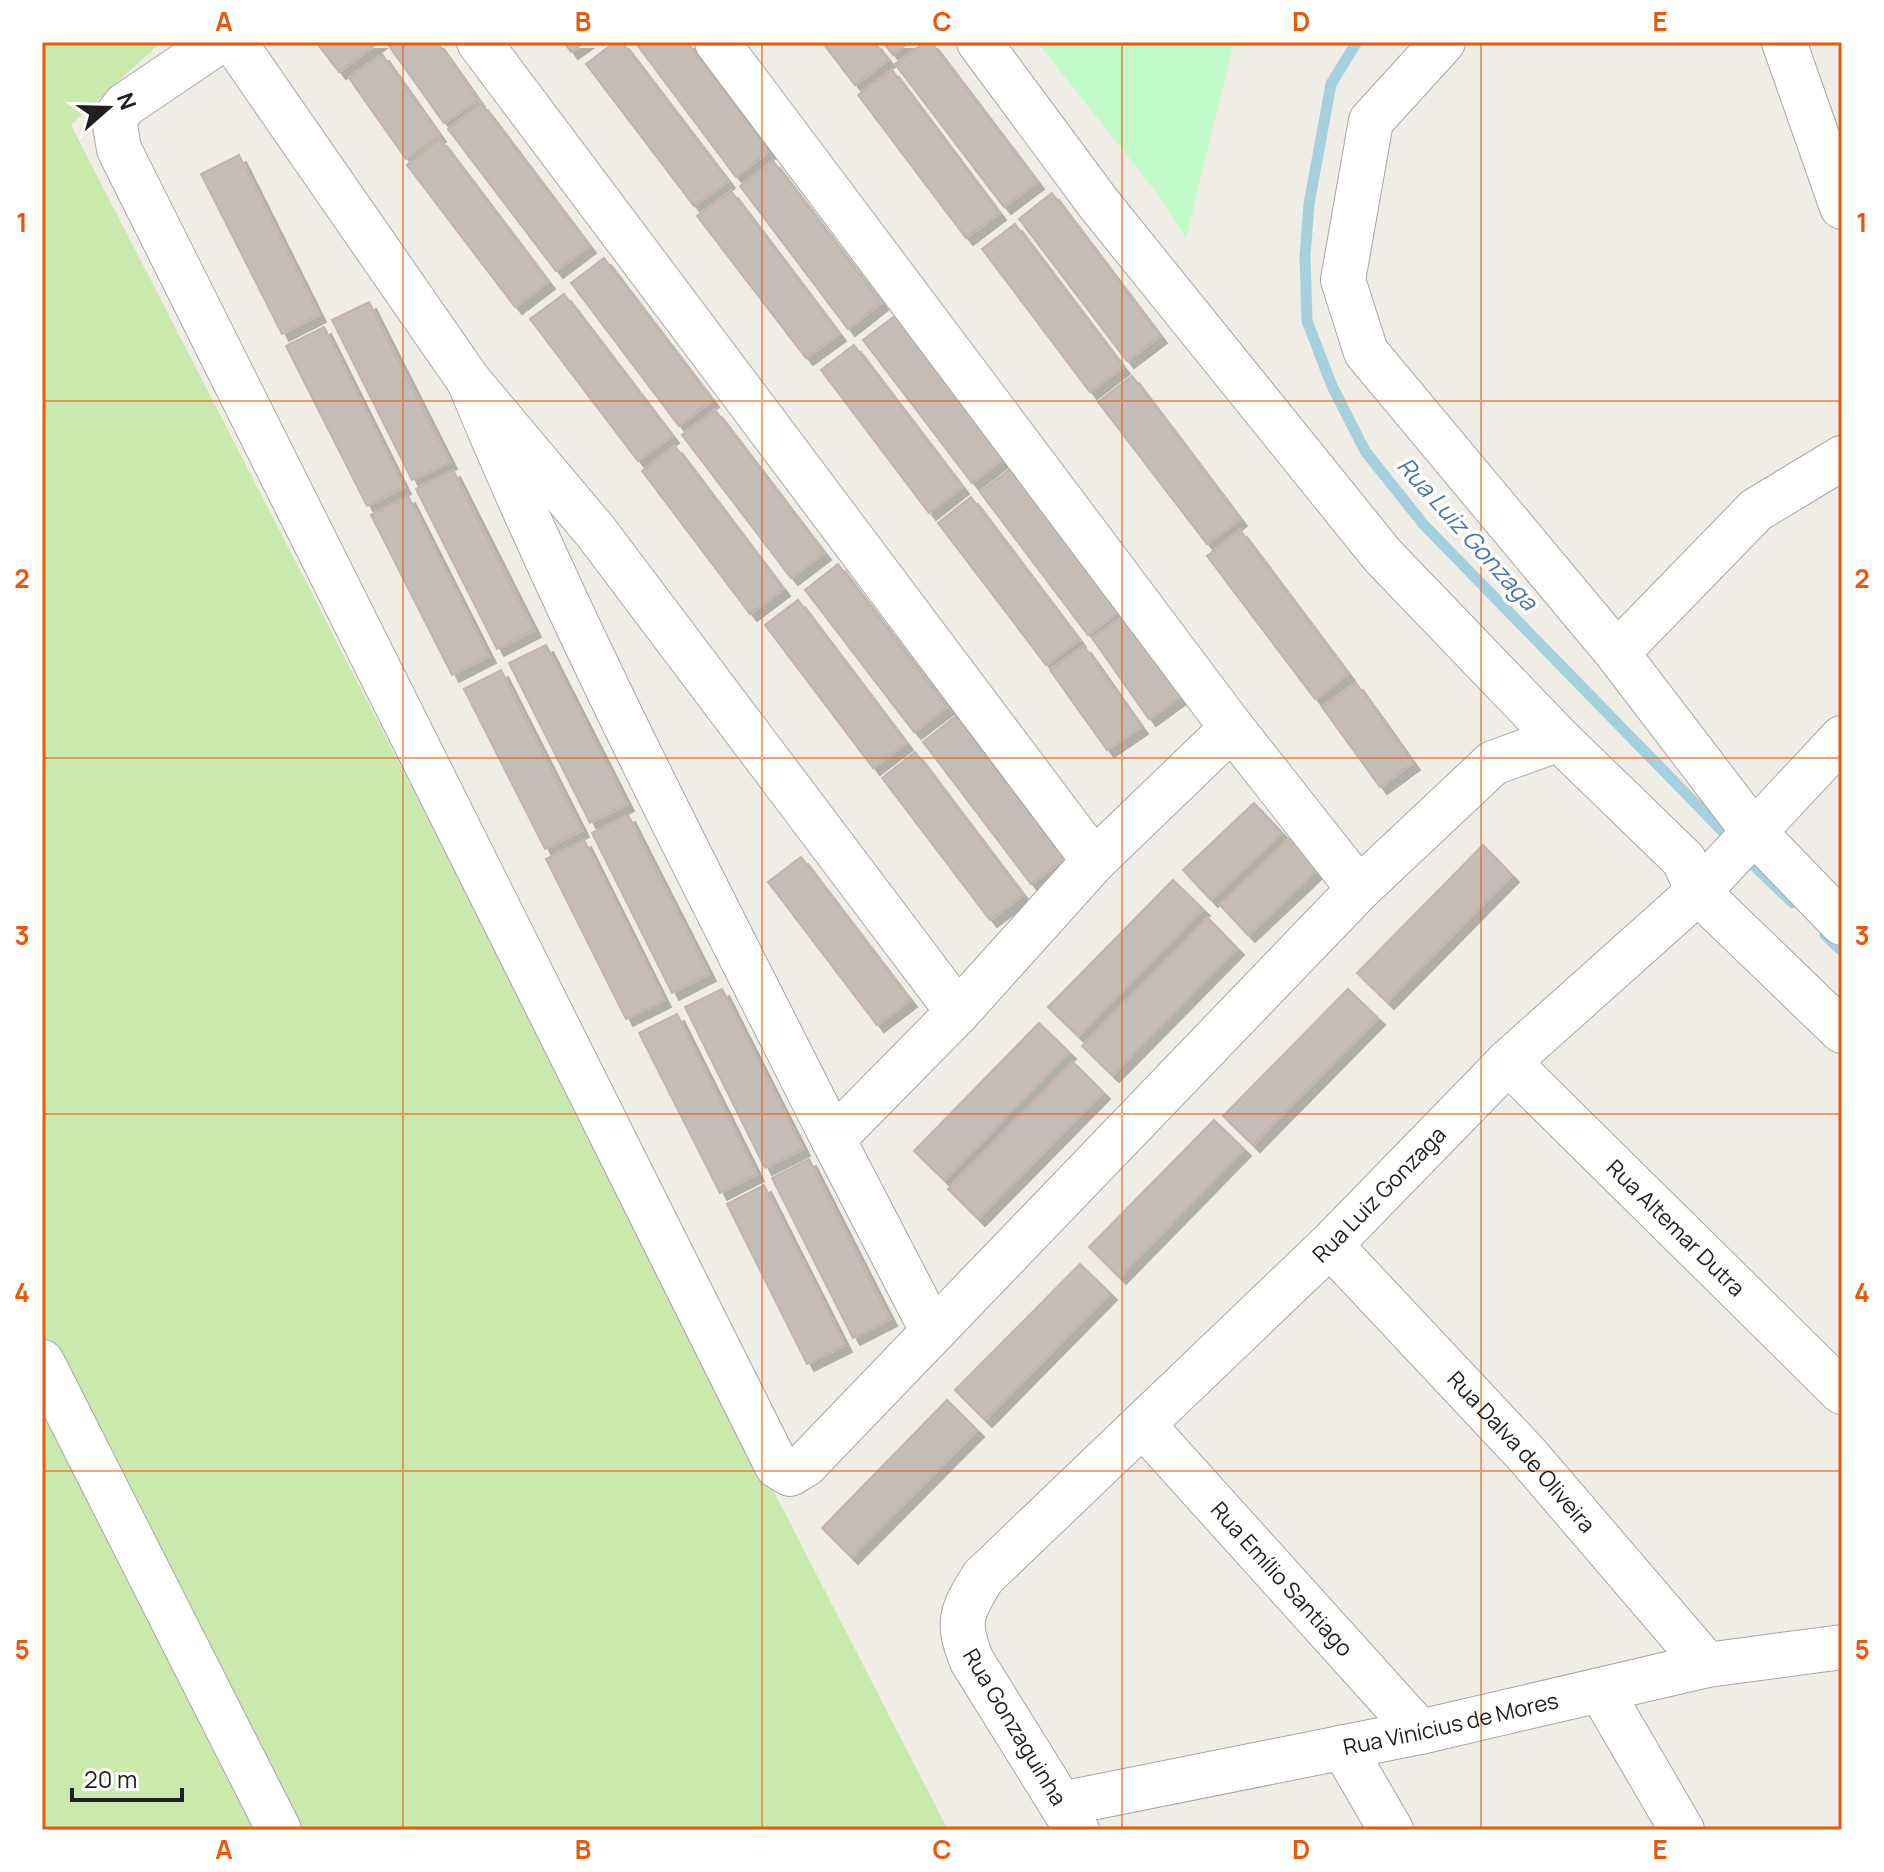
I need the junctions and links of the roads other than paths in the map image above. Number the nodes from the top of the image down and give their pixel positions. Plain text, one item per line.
1 (218, 42) edge
2 (234, 42) edge
3 (479, 42) edge
4 (717, 42) edge
5 (979, 42) edge
6 (1443, 42) edge
7 (1784, 42) edge
8 (1842, 207) edge
9 (469, 381) junction
10 (1842, 458) edge
11 (1617, 653) junction
12 (1232, 728) junction
13 (1842, 738) edge
14 (1559, 739) junction
15 (1748, 836) junction
16 (1094, 861) junction
17 (1705, 883) junction
18 (1359, 889) junction
19 (1842, 923) edge
20 (958, 1012) junction
21 (1842, 1031) edge
22 (1508, 1062) junction
23 (833, 1139) junction
24 (1330, 1245) junction
25 (932, 1330) junction
26 (42, 1362) edge
27 (1842, 1392) edge
28 (1144, 1426) junction
29 (960, 1621) joint
30 (1842, 1647) edge
31 (1707, 1665) junction
32 (1601, 1691) junction
33 (1420, 1732) junction
34 (1343, 1747) junction
35 (1069, 1817) edge
36 (279, 1830) edge
37 (1391, 1830) edge
38 (1682, 1830) edge

1 - 25 street
2 - 9 street
3 - 16 street
4 - 12 street
5 - 14 street
6 - 11 street
7 - 8 street
9 - 20 street
9 - 23 street
10 - 11 street
11 - 15 street
12 - 16 street
12 - 18 street
13 - 15 street, Rua Luiz Gonzaga
14 - 17 street
14 - 18 street
15 - 17 street, Rua Luiz Gonzaga
15 - 19 street
16 - 20 street
17 - 21 street
17 - 22 street, Rua Luiz Gonzaga
18 - 25 street
20 - 23 street
22 - 24 street, Rua Luiz Gonzaga
22 - 27 street, Rua Altemar Dutra
23 - 25 street
24 - 28 street, Rua Luiz Gonzaga
24 - 31 street, Rua Dalva de Oliveira
26 - 36 street
28 - 29 street, Rua Luiz Gonzaga
28 - 33 street, Rua Emílio Santiago
29 - 35 street, Rua Gonzaguinha
30 - 31 street, Rua Vinícius de Mores
31 - 32 street, Rua Vinícius de Mores
32 - 33 street, Rua Vinícius de Mores
32 - 38 street
33 - 34 street, Rua Vinícius de Mores
34 - 35 street, Rua Vinícius de Mores
34 - 37 street

